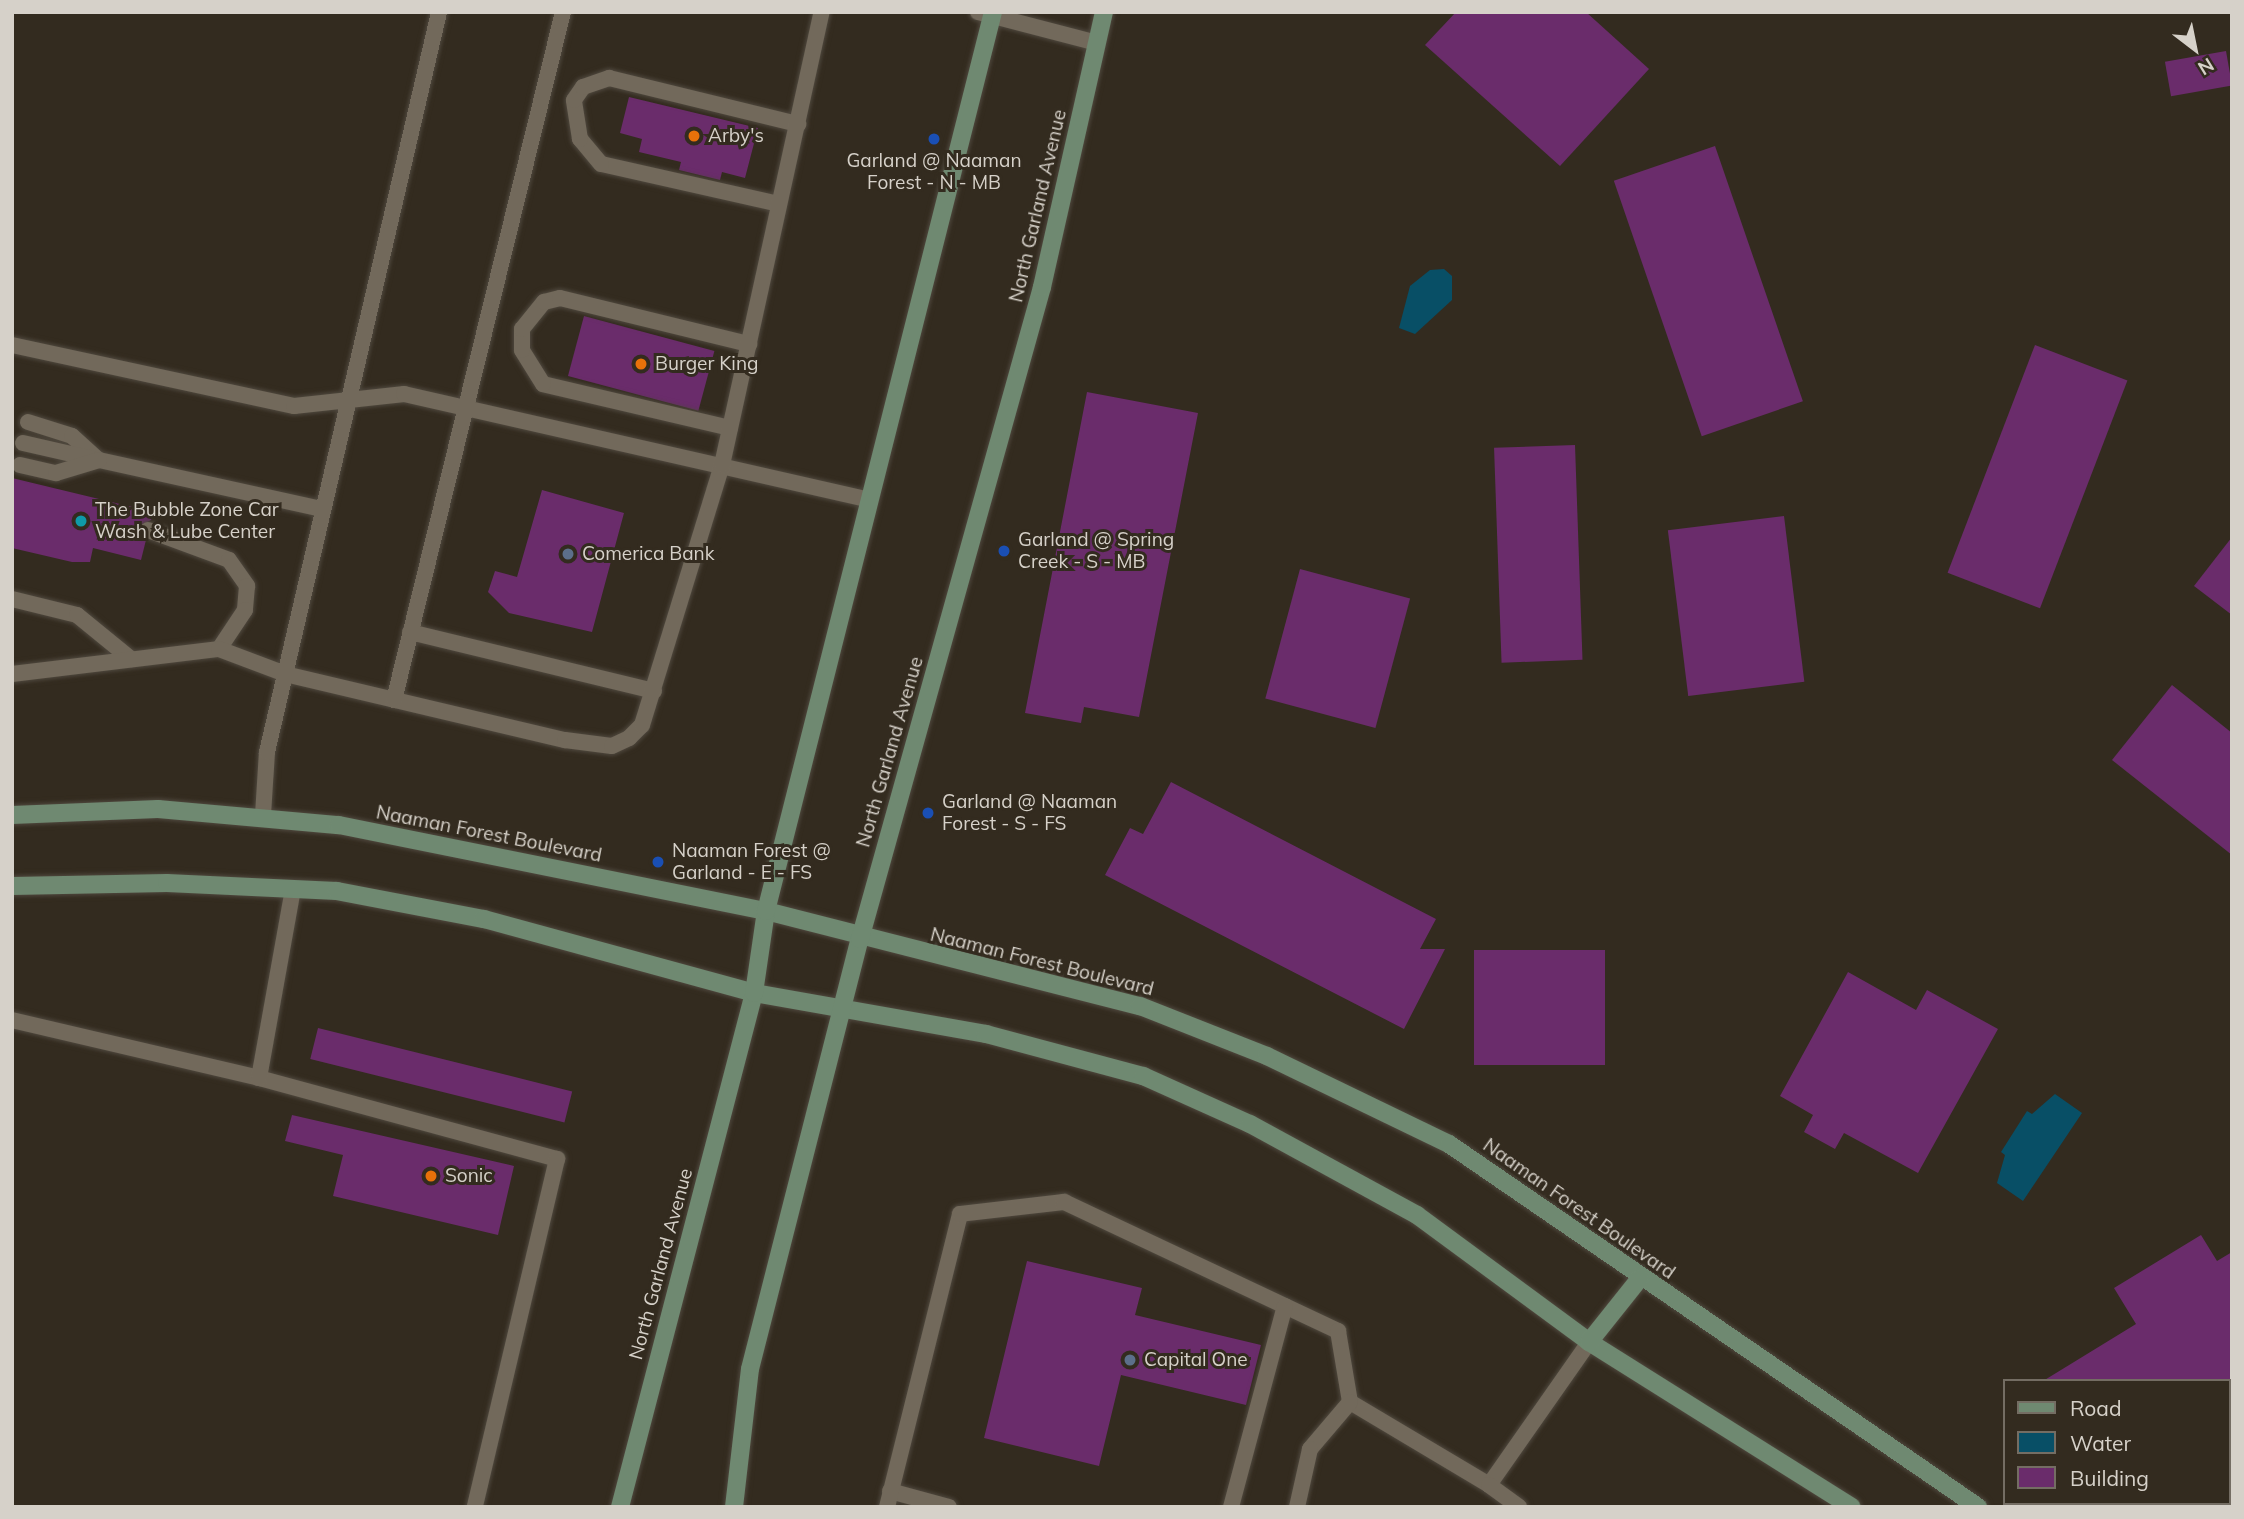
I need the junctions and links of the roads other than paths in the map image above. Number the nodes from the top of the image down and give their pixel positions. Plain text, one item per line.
1 (439, 12) edge
2 (563, 12) edge
3 (822, 12) edge
4 (1104, 12) edge
5 (987, 13) edge
6 (1097, 43) junction
7 (798, 124) junction
8 (779, 204) junction
9 (749, 344) junction
10 (12, 345) edge
11 (346, 402) junction
12 (469, 408) junction
13 (28, 422) dead end
14 (730, 428) junction
15 (23, 443) dead end
16 (99, 460) junction
17 (20, 465) dead end
18 (722, 465) junction
19 (869, 500) junction
20 (323, 509) junction
21 (148, 530) dead end
22 (12, 599) edge
23 (410, 632) junction
24 (219, 649) junction
25 (131, 659) junction
26 (12, 674) edge
27 (285, 674) junction
28 (654, 691) junction
29 (394, 700) junction
30 (263, 814) junction
31 (12, 815) edge
32 (12, 886) edge
33 (293, 889) junction
34 (766, 911) junction
35 (860, 939) junction
36 (754, 993) junction
37 (845, 1005) junction
38 (12, 1020) edge
39 (259, 1078) junction
40 (1640, 1278) junction
41 (1285, 1306) junction
42 (1590, 1342) junction
43 (1350, 1402) junction
44 (1489, 1485) junction
45 (888, 1499) edge
46 (475, 1507) edge
47 (620, 1507) edge
48 (734, 1507) edge
49 (949, 1507) edge
50 (1231, 1507) edge
51 (1297, 1507) edge
52 (1519, 1507) edge
53 (1852, 1507) edge
54 (1978, 1507) edge

1 - 11 lane
2 - 12 lane
3 - 7 lane
4 - 6 main road, North Garland Avenue
5 - 6 lane
5 - 19 main road, North Garland Avenue
6 - 35 main road, North Garland Avenue
7 - 8 lane
7 - 8 lane
8 - 9 lane
9 - 14 lane
9 - 14 lane
10 - 11 lane
11 - 12 lane
11 - 20 lane
12 - 18 lane
12 - 23 lane
13 - 16 lane
14 - 18 lane
15 - 16 lane
16 - 17 lane
16 - 20 lane
18 - 19 lane
18 - 28 lane
19 - 34 main road, North Garland Avenue
20 - 27 lane
21 - 24 lane
22 - 25 lane
23 - 28 lane
23 - 29 lane
24 - 25 lane
24 - 27 lane
25 - 26 lane
27 - 29 lane
27 - 30 lane
28 - 29 lane
30 - 31 main road, Naaman Forest Boulevard
30 - 34 main road, Naaman Forest Boulevard
32 - 33 main road
33 - 36 main road
33 - 39 lane
34 - 35 main road, Naaman Forest Boulevard
34 - 36 main road, North Garland Avenue
35 - 37 main road, North Garland Avenue
35 - 40 main road, Naaman Forest Boulevard
36 - 37 main road
36 - 47 main road, North Garland Avenue
37 - 42 main road
37 - 48 main road, North Garland Avenue
38 - 39 lane
39 - 46 lane
40 - 42 main road
40 - 54 main road, Naaman Forest Boulevard
41 - 43 lane
41 - 45 lane
41 - 50 lane
42 - 44 lane
42 - 53 main road
43 - 44 lane
43 - 51 lane
44 - 52 lane
45 - 49 lane

